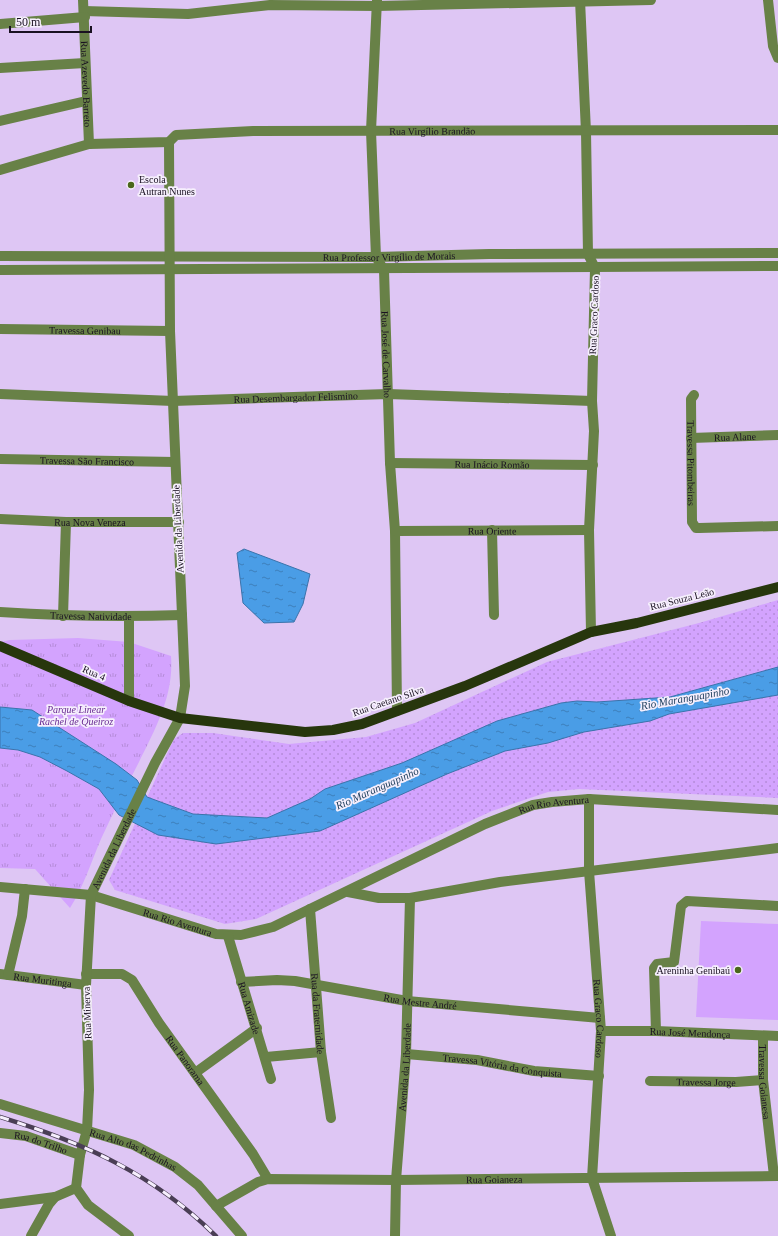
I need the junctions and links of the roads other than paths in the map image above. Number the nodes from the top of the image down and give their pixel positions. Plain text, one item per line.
1 (83, 0) edge
2 (580, 0) edge
3 (651, 0) edge
4 (768, 0) edge
5 (377, 3) edge
6 (84, 14) junction
7 (0, 24) edge
8 (778, 58) edge
9 (85, 63) junction
10 (0, 68) edge
11 (86, 101) junction
12 (0, 121) edge
13 (778, 130) edge
14 (371, 131) junction
15 (586, 132) junction
16 (169, 142) junction
17 (89, 144) junction
18 (0, 170) edge
19 (778, 253) edge
20 (489, 254) junction
21 (588, 254) junction
22 (764, 254) junction
23 (0, 256) edge
24 (170, 257) junction
25 (265, 257) junction
26 (376, 257) junction
27 (766, 266) junction
28 (778, 266) edge
29 (490, 267) junction
30 (596, 268) junction
31 (0, 270) edge
32 (168, 270) junction
33 (264, 270) junction
34 (384, 270) junction
35 (0, 329) edge
36 (170, 331) junction
37 (0, 394) edge
38 (388, 394) junction
39 (694, 395) dead end
40 (172, 401) junction
41 (592, 401) junction
42 (778, 435) edge
43 (691, 438) junction
44 (0, 459) edge
45 (175, 462) junction
46 (390, 463) junction
47 (593, 465) junction
48 (0, 519) edge
49 (66, 522) junction
50 (179, 522) junction
51 (778, 526) edge
52 (492, 530) junction
53 (589, 530) junction
54 (395, 531) junction
55 (778, 587) edge
56 (0, 612) edge
57 (494, 614) dead end
58 (182, 615) junction
59 (63, 616) junction
60 (129, 617) junction
61 (591, 632) junction
62 (0, 646) edge
63 (129, 701) junction
64 (397, 711) junction
65 (180, 718) junction
66 (589, 799) junction
67 (778, 810) edge
68 (778, 848) edge
69 (589, 871) junction
70 (0, 887) edge
71 (25, 889) junction
72 (348, 892) junction
73 (91, 896) junction
74 (410, 898) junction
75 (778, 906) edge
76 (310, 909) junction
77 (228, 936) junction
78 (4, 974) edge
79 (86, 974) junction
80 (241, 982) junction
81 (317, 984) junction
82 (86, 985) junction
83 (407, 1001) junction
84 (600, 1018) junction
85 (257, 1028) junction
86 (601, 1031) junction
87 (656, 1031) junction
88 (763, 1036) junction
89 (778, 1036) edge
90 (321, 1052) junction
91 (406, 1054) junction
92 (266, 1057) junction
93 (196, 1073) junction
94 (599, 1076) junction
95 (271, 1079) dead end
96 (763, 1080) junction
97 (650, 1081) dead end
98 (0, 1104) edge
99 (331, 1118) dead end
100 (88, 1130) junction
101 (0, 1133) edge
102 (80, 1155) junction
103 (776, 1176) edge
104 (592, 1178) junction
105 (268, 1179) junction
106 (396, 1180) junction
107 (76, 1188) junction
108 (55, 1197) junction
109 (0, 1204) edge
110 (216, 1206) junction
111 (31, 1236) edge
112 (129, 1236) edge
113 (242, 1236) edge
114 (395, 1236) edge
115 (611, 1236) edge

1 - 6 street, Rua Azevedo Barreto
2 - 3 street
2 - 5 street
2 - 15 street, Rua Graco Cardoso
4 - 8 street
5 - 6 street
5 - 14 street, Rua José de Carvalho
6 - 7 street
6 - 9 street, Rua Azevedo Barreto
9 - 10 street
9 - 11 street, Rua Azevedo Barreto
11 - 12 street
11 - 17 street, Rua Azevedo Barreto
13 - 15 street, Rua Virgílio Brandão
14 - 15 street, Rua Virgílio Brandão
14 - 16 street, Rua Virgílio Brandão
14 - 26 street, Rua José de Carvalho
15 - 21 street, Rua Graco Cardoso
16 - 17 street, Rua Virgílio Brandão
16 - 24 street, Avenida da Liberdade
17 - 18 street, Rua Virgílio Brandão
19 - 22 street, Rua Professor Virgílio de Morais
20 - 21 street, Rua Professor Virgílio de Morais
20 - 26 street, Rua Professor Virgílio de Morais
20 - 29 street
21 - 22 street, Rua Professor Virgílio de Morais
21 - 30 street, Rua Graco Cardoso
22 - 27 street
23 - 24 street, Rua Professor Virgílio de Morais
24 - 25 street, Rua Professor Virgílio de Morais
24 - 32 street, Avenida da Liberdade
25 - 26 street, Rua Professor Virgílio de Morais
25 - 33 street
26 - 34 street, Rua José de Carvalho
27 - 28 street, Rua Professor Virgílio de Morais
27 - 30 street, Rua Professor Virgílio de Morais
29 - 30 street, Rua Professor Virgílio de Morais
29 - 34 street, Rua Professor Virgílio de Morais
30 - 41 street, Rua Graco Cardoso
31 - 32 street, Rua Professor Virgílio de Morais
32 - 33 street, Rua Professor Virgílio de Morais
32 - 36 street, Avenida da Liberdade
33 - 34 street, Rua Professor Virgílio de Morais
34 - 38 street, Rua José de Carvalho
35 - 36 street, Travessa Genibau
36 - 40 street, Avenida da Liberdade
37 - 40 street, Rua Desembargador Felismino
38 - 40 street, Rua Desembargador Felismino
38 - 41 street, Rua Desembargador Felismino
38 - 46 street, Rua José de Carvalho
39 - 43 street, Travessa Pitombeiras
40 - 45 street, Avenida da Liberdade
41 - 47 street, Rua Graco Cardoso
42 - 43 street, Rua Alane
43 - 51 street, Travessa Pitombeiras
44 - 45 street, Travessa São Francisco
45 - 50 street, Avenida da Liberdade
46 - 47 street, Rua Inácio Romão
46 - 54 street, Rua José de Carvalho
47 - 53 street, Rua Graco Cardoso
48 - 49 street, Rua Nova Veneza
49 - 50 street, Rua Nova Veneza
49 - 59 street
50 - 58 street, Avenida da Liberdade
52 - 53 street, Rua Oriente
52 - 54 street, Rua Oriente
52 - 57 street
53 - 61 street, Rua Graco Cardoso
54 - 64 street, Rua José de Carvalho
55 - 61 main road, Rua Souza Leão
56 - 59 street, Travessa Natividade
58 - 60 street, Travessa Natividade
58 - 65 street, Avenida da Liberdade
59 - 60 street, Travessa Natividade
60 - 63 street
61 - 64 main road, Rua Caetano Silva
62 - 63 main road, Rua 4
63 - 65 main road, Rua 4
64 - 65 main road, Rua Caetano Silva
65 - 73 street, Avenida da Liberdade
66 - 67 street, Rua Rio Aventura
66 - 69 street, Rua Graco Cardoso
66 - 72 street, Rua Rio Aventura
68 - 69 street
69 - 74 street
69 - 84 street, Rua Graco Cardoso
70 - 71 street, Rua Rio Aventura
71 - 73 street, Rua Rio Aventura
71 - 78 street
72 - 74 street
72 - 76 street, Rua Rio Aventura
73 - 77 street, Rua Rio Aventura
73 - 79 street, Rua Minerva
74 - 83 street, Avenida da Liberdade
75 - 87 street
76 - 77 street, Rua Rio Aventura
76 - 81 street, Rua da Fraternidade
77 - 80 street, Rua Amizade
78 - 82 street, Rua Muritinga
79 - 82 street, Rua Minerva
79 - 93 street, Rua Panorama
80 - 81 street, Rua Mestre André
80 - 85 street, Rua Amizade
81 - 83 street, Rua Mestre André
81 - 90 street, Rua da Fraternidade
82 - 100 street, Rua Minerva
83 - 84 street, Rua Mestre André
83 - 91 street, Avenida da Liberdade
84 - 86 street, Rua Graco Cardoso
85 - 92 street, Rua Amizade
85 - 93 street
86 - 87 street, Rua José Mendonça
86 - 94 street, Rua Graco Cardoso
87 - 88 street, Rua José Mendonça
88 - 89 street, Rua José Mendonça
88 - 96 street, Travessa Goianesa
90 - 92 street
90 - 99 street, Rua da Fraternidade
91 - 94 street, Travessa Vitória da Conquista
91 - 106 street, Avenida da Liberdade
92 - 95 street, Rua Amizade
93 - 105 street, Rua Panorama
94 - 104 street, Rua Graco Cardoso
96 - 97 street, Travessa Jorge
96 - 103 street, Travessa Goianesa
98 - 100 street, Rua Alto das Pedrinhas
100 - 102 street, Rua Minerva
100 - 110 street, Rua Alto das Pedrinhas
101 - 102 street, Rua do Trilho
102 - 107 street, Rua Minerva
103 - 104 street, Rua Goianeza
104 - 106 street, Rua Goianeza
104 - 115 street, Rua Graco Cardoso
105 - 106 street, Rua Goianeza
105 - 110 street, Rua Goianeza
106 - 114 street, Avenida da Liberdade
107 - 108 street
107 - 112 street
108 - 109 street
108 - 111 street
110 - 113 street, Rua Alto das Pedrinhas

